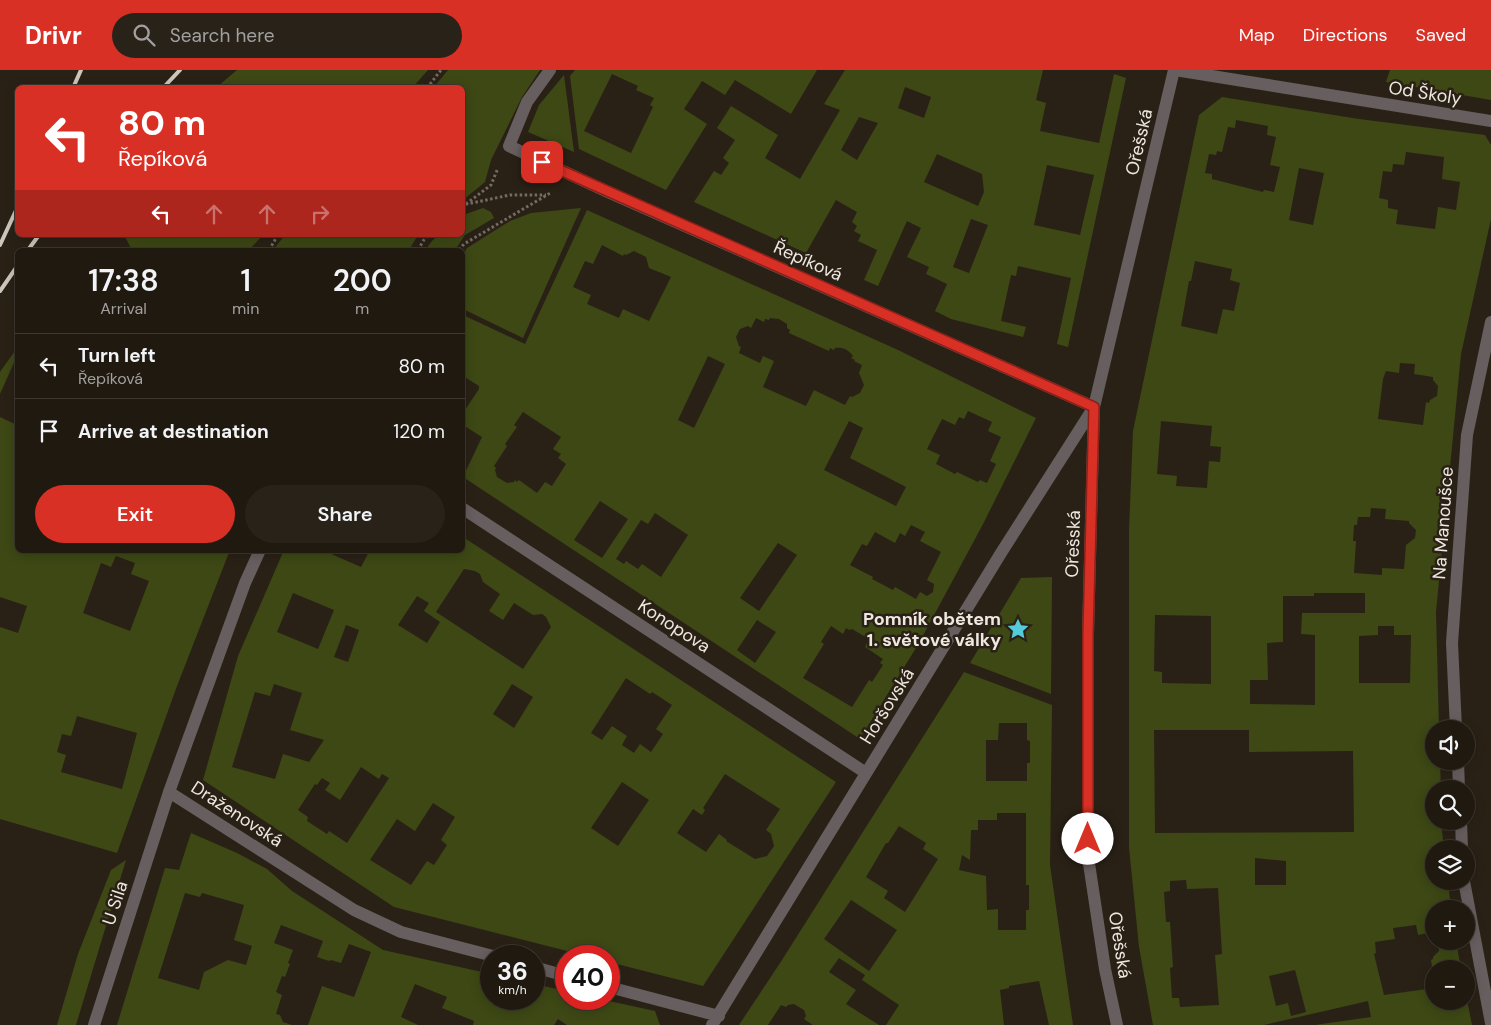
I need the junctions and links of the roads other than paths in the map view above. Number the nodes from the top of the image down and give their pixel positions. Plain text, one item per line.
1 (550, 70) edge
2 (1174, 70) edge
3 (1491, 121) edge
4 (1491, 322) edge
5 (1094, 407) junction
6 (465, 510) edge
7 (259, 553) edge
8 (1456, 720) edge
9 (866, 773) junction
10 (169, 792) junction
11 (1466, 890) edge
12 (480, 953) edge
13 (620, 990) edge
14 (716, 1021) edge
15 (1491, 1023) edge
16 (94, 1025) edge
17 (1117, 1025) edge

1 - 5 street, Řepíková
2 - 3 street, Od Školy
2 - 5 street, Ořešská
4 - 8 street, Na Manoušce
5 - 9 street, Horšovská
5 - 17 street, Ořešská
6 - 9 street, Konopova
7 - 10 street, Draženovská
9 - 14 street, Horšovská
10 - 12 street, Draženovská
10 - 16 street, U Sila
11 - 15 street
13 - 14 street

